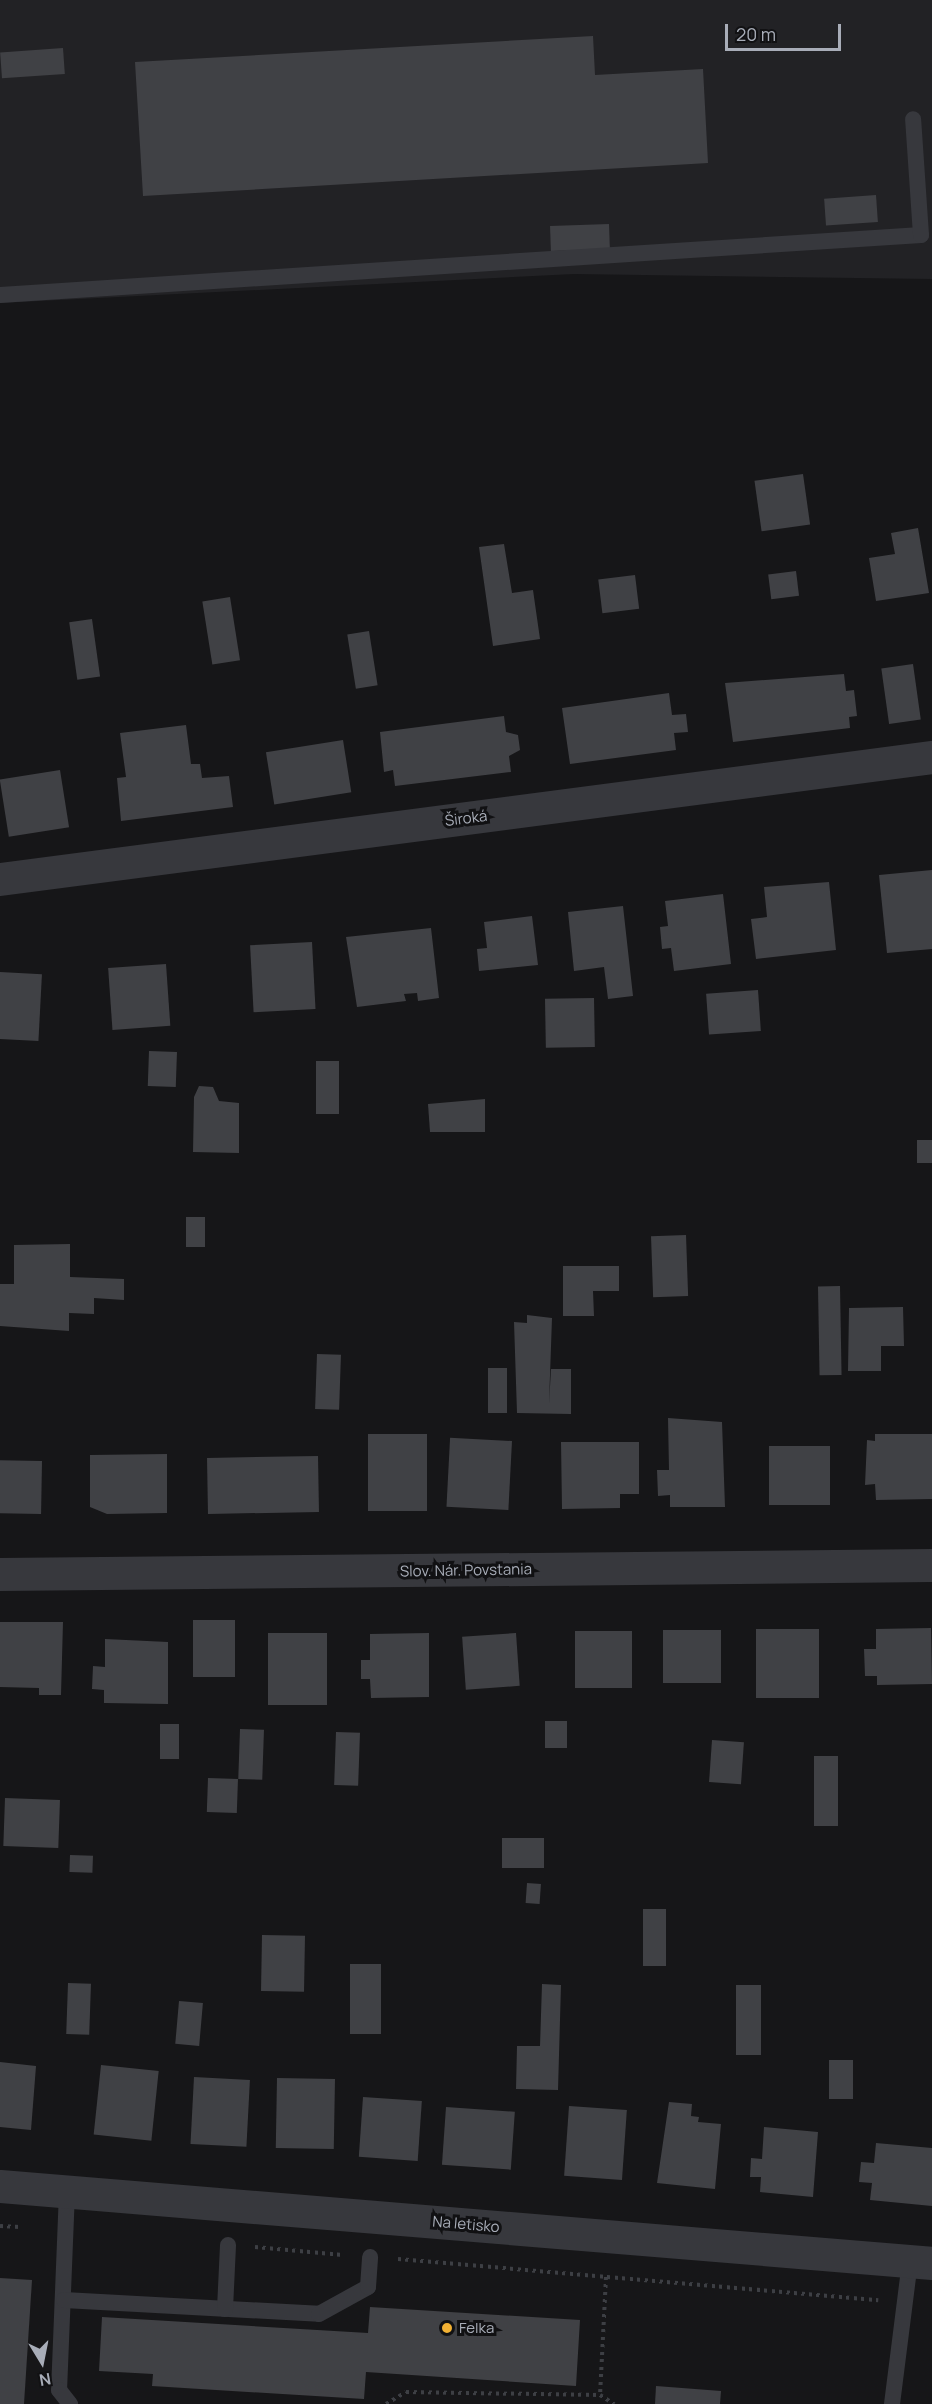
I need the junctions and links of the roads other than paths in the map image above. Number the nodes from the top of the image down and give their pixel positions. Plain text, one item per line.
1 (914, 119) dead end
2 (0, 295) edge
3 (932, 757) edge
4 (0, 879) edge
5 (932, 1565) edge
6 (0, 1574) edge
7 (0, 2186) edge
8 (67, 2192) junction
9 (228, 2245) road end
10 (370, 2257) road end
11 (921, 2262) edge
12 (64, 2300) junction
13 (225, 2309) junction
14 (70, 2404) edge
15 (892, 2404) edge

1 - 2 lane
3 - 4 street, Široká
5 - 6 street, Slov. Nár. Povstania
7 - 8 street, Na letisko
8 - 11 street, Na letisko
8 - 12 lane
9 - 13 lane
10 - 13 lane
11 - 15 lane
12 - 13 lane
12 - 14 lane

